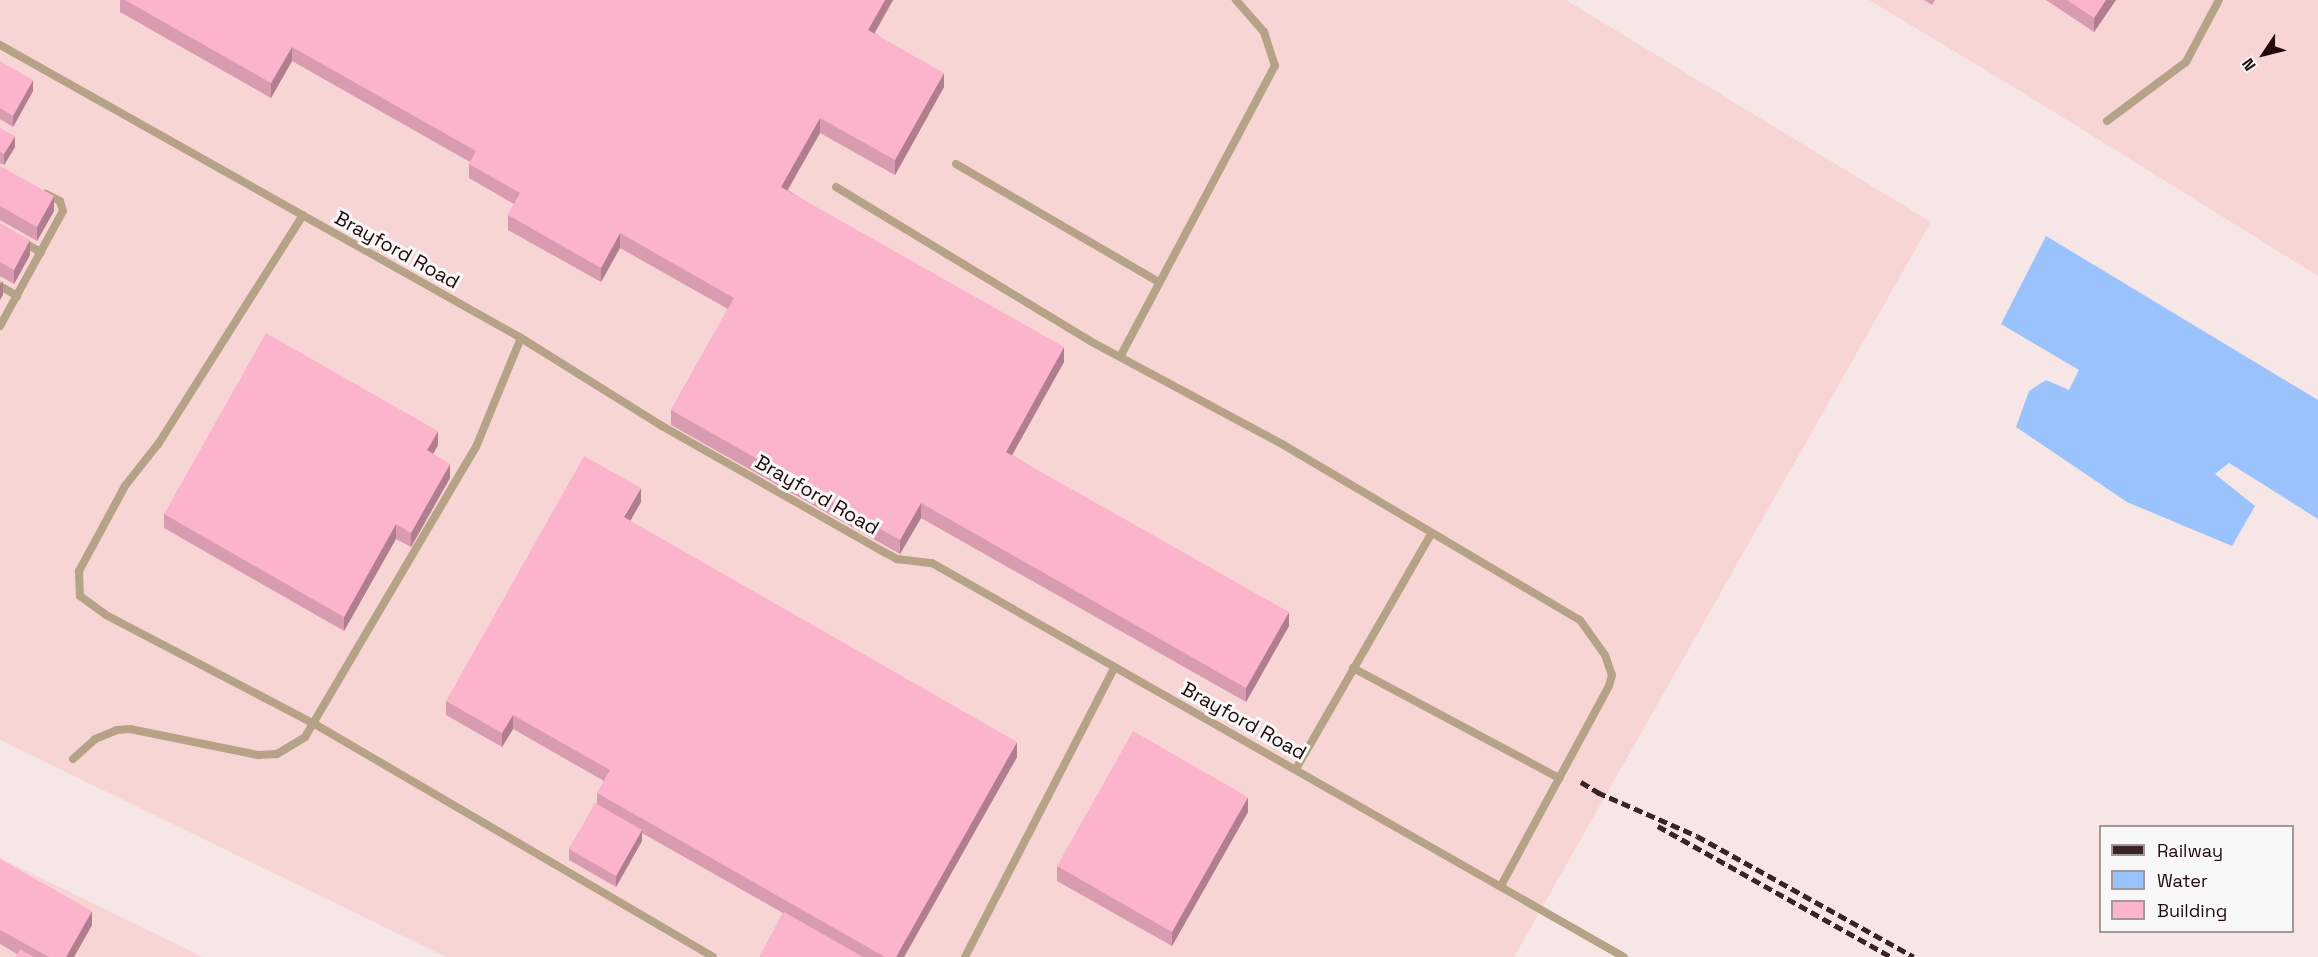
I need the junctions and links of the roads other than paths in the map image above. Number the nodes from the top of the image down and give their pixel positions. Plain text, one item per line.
1 (1236, 0) edge
2 (2219, 0) edge
3 (0, 45) edge
4 (2107, 121) dead end
5 (956, 164) dead end
6 (836, 188) dead end
7 (40, 190) edge
8 (303, 215) junction
9 (10, 234) edge
10 (41, 252) junction
11 (1159, 282) junction
12 (0, 286) edge
13 (17, 296) junction
14 (0, 327) edge
15 (521, 338) junction
16 (1120, 357) junction
17 (1431, 534) junction
18 (1115, 667) junction
19 (1353, 668) junction
20 (312, 723) junction
21 (73, 759) dead end
22 (1296, 769) junction
23 (1559, 778) junction
24 (1501, 886) junction
25 (713, 957) edge
26 (965, 957) edge
27 (1624, 957) edge

1 - 11 lane
2 - 4 lane
3 - 8 lane, Brayford Road
5 - 11 lane
6 - 16 lane
7 - 10 lane
8 - 15 lane, Brayford Road
8 - 20 lane
9 - 10 lane
10 - 13 lane
11 - 16 lane
12 - 13 lane
13 - 14 lane
15 - 18 lane, Brayford Road
15 - 20 lane
16 - 17 lane
17 - 19 lane
17 - 23 lane
18 - 22 lane, Brayford Road
18 - 26 lane
19 - 22 lane
19 - 23 lane
20 - 21 lane
20 - 25 lane
22 - 24 lane, Brayford Road
23 - 24 lane
24 - 27 lane, Brayford Road

